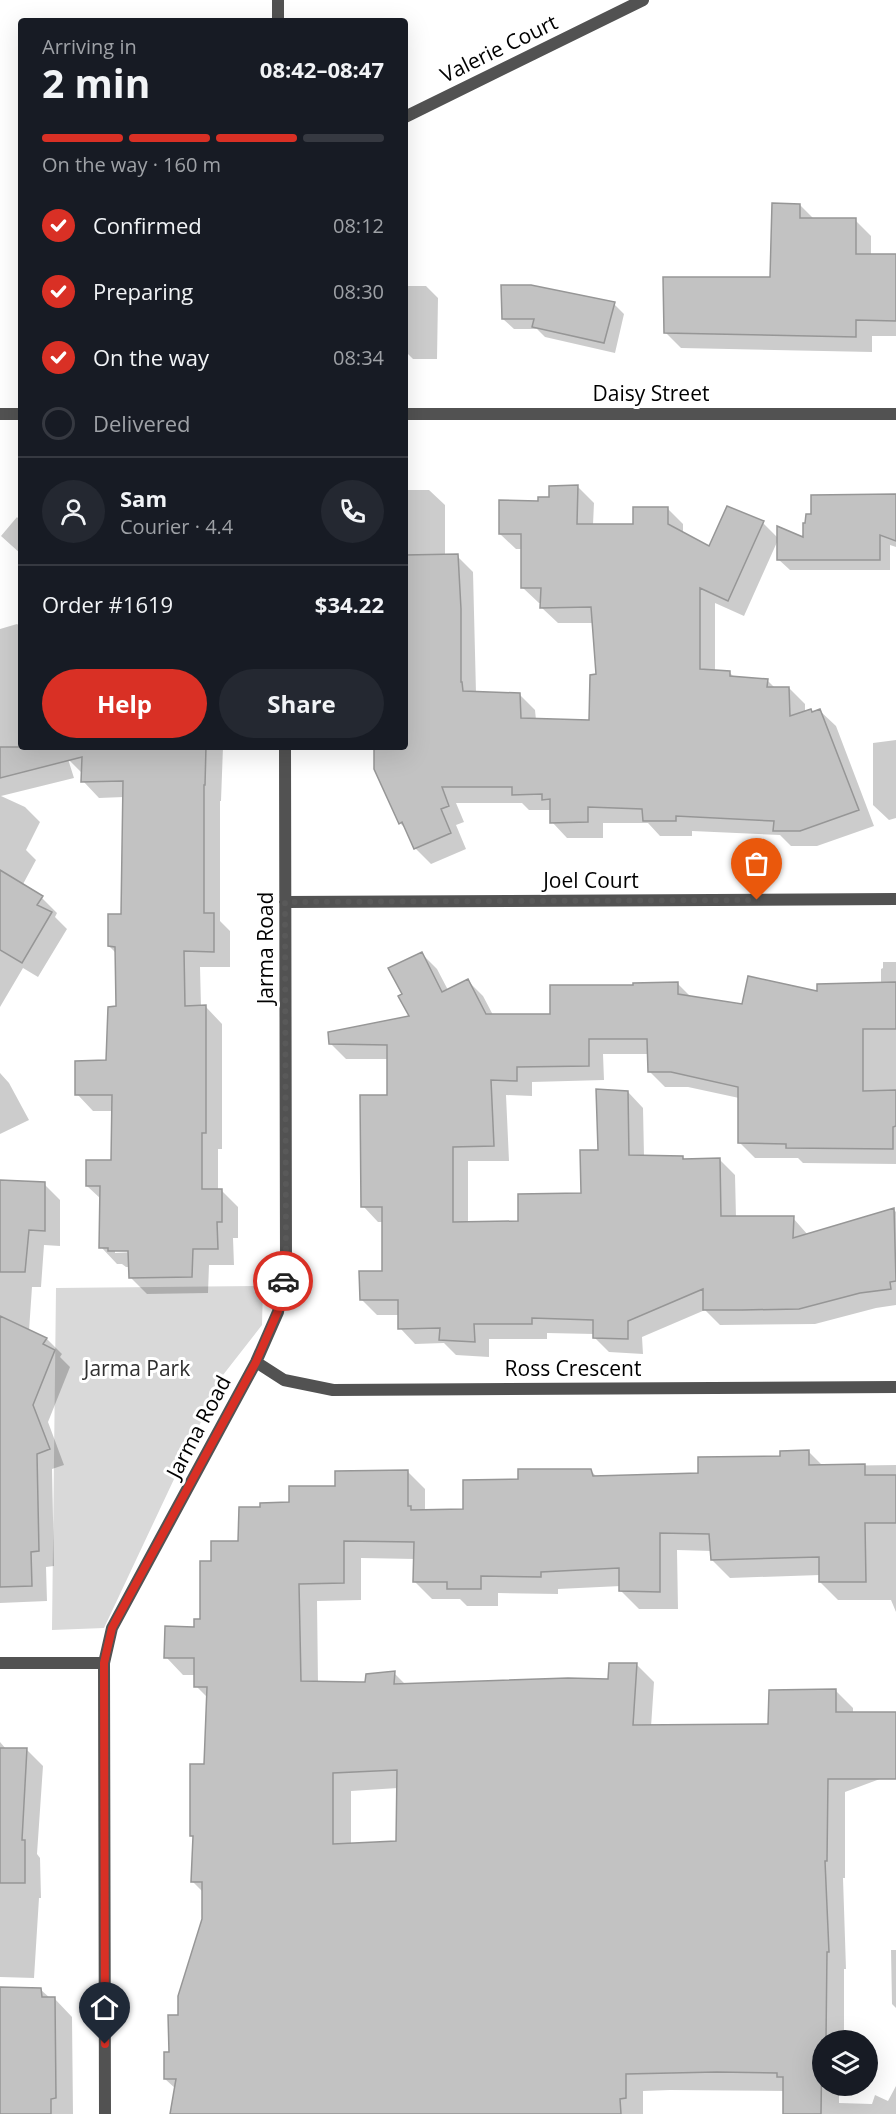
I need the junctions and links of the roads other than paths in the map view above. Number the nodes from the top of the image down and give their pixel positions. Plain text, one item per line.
1 (278, 0) edge
2 (642, 0) edge
3 (278, 18) edge
4 (408, 116) edge
5 (0, 414) edge
6 (18, 414) edge
7 (408, 414) edge
8 (896, 414) edge
9 (285, 750) edge
10 (896, 899) edge
11 (285, 902) junction
12 (256, 1362) junction
13 (896, 1387) edge
14 (0, 1663) edge
15 (104, 1663) junction
16 (105, 2114) edge

1 - 3 street
2 - 4 street, Valerie Court
5 - 6 street
7 - 8 street, Daisy Street
9 - 11 street, Jarma Road
10 - 11 street, Joel Court
11 - 12 street, Jarma Road
12 - 13 street, Ross Crescent
12 - 15 street, Jarma Road
14 - 15 street
15 - 16 street, Jarma Road

